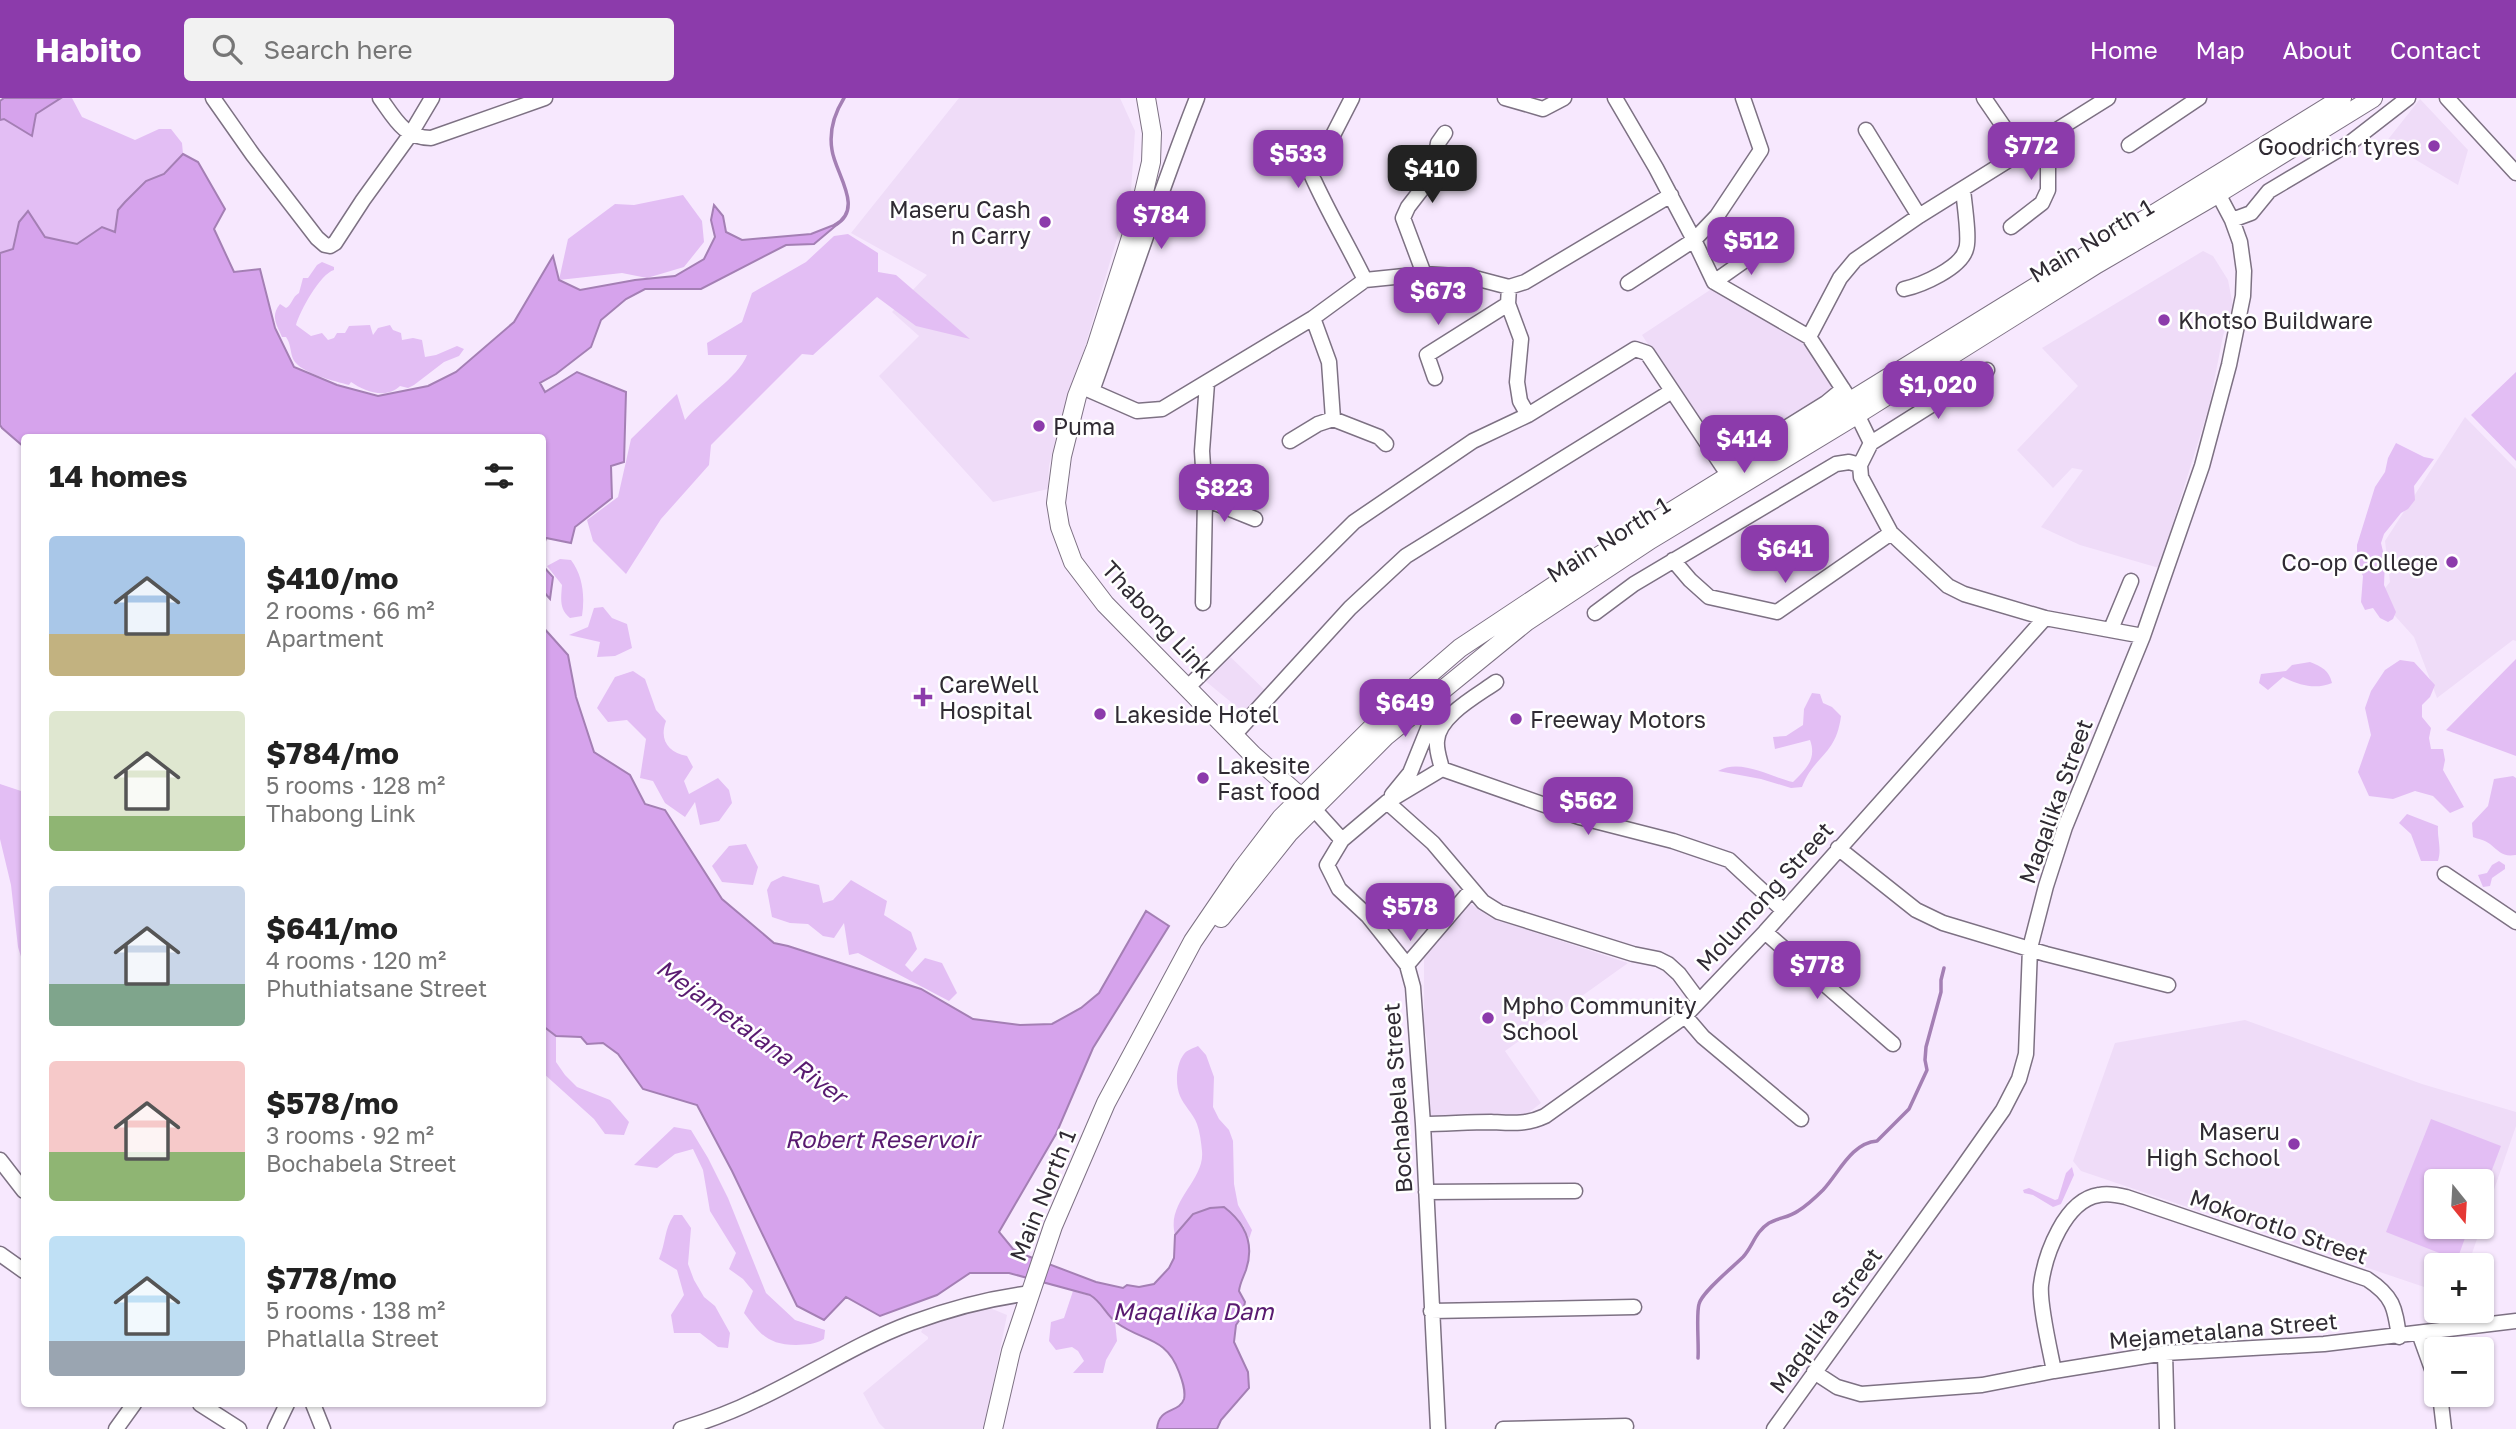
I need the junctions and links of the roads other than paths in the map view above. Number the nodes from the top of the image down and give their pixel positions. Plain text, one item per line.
1 (213, 98) edge
2 (380, 98) edge
3 (432, 98) edge
4 (545, 98) edge
5 (1146, 98) edge
6 (1197, 98) edge
7 (1352, 98) edge
8 (1504, 98) edge
9 (1564, 98) edge
10 (1615, 98) edge
11 (1743, 98) edge
12 (1984, 98) edge
13 (2108, 98) edge
14 (2198, 98) edge
15 (2342, 98) edge
16 (2373, 98) edge
17 (2408, 98) edge
18 (2446, 98) edge
19 (1866, 130) dead end
20 (1445, 133) dead end
21 (410, 135) junction
22 (2048, 135) junction
23 (2129, 145) dead end
24 (2021, 152) junction
25 (2514, 168) edge
26 (2214, 186) junction
27 (1963, 189) junction
28 (1671, 195) junction
29 (1919, 216) junction
30 (2232, 220) junction
31 (2011, 227) dead end
32 (1694, 240) junction
33 (1768, 244) dead end
34 (1424, 274) junction
35 (1365, 281) junction
36 (1714, 282) junction
37 (1628, 283) dead end
38 (1509, 287) junction
39 (1904, 289) dead end
40 (1508, 304) junction
41 (1313, 318) junction
42 (1809, 337) junction
43 (1987, 370) dead end
44 (1436, 378) dead end
45 (1207, 383) junction
46 (1086, 388) junction
47 (1672, 391) junction
48 (1851, 401) junction
49 (1528, 415) junction
50 (1333, 419) junction
51 (1290, 441) dead end
52 (1871, 443) junction
53 (1386, 444) dead end
54 (1860, 465) junction
55 (1205, 499) junction
56 (1255, 519) dead end
57 (1891, 533) junction
58 (1673, 560) junction
59 (2131, 581) dead end
60 (1203, 603) dead end
61 (1595, 613) dead end
62 (2045, 618) junction
63 (2111, 629) junction
64 (2143, 636) junction
65 (1496, 682) dead end
66 (1188, 687) junction
67 (1444, 689) junction
68 (1234, 735) junction
69 (1442, 769) junction
70 (1387, 802) junction
71 (1307, 803) junction
72 (1342, 840) junction
73 (1838, 848) junction
74 (2445, 874) dead end
75 (1472, 889) junction
76 (1784, 911) junction
77 (2516, 922) edge
78 (1765, 932) junction
79 (2030, 948) junction
80 (1407, 965) junction
81 (2168, 985) dead end
82 (1699, 1001) junction
83 (1685, 1016) junction
84 (1893, 1044) dead end
85 (1801, 1119) dead end
86 (1423, 1124) junction
87 (0, 1160) edge
88 (21, 1187) edge
89 (1575, 1191) dead end
90 (1426, 1192) junction
91 (0, 1254) edge
92 (21, 1269) edge
93 (1031, 1290) junction
94 (1634, 1307) dead end
95 (1431, 1311) junction
96 (2516, 1321) edge
97 (2419, 1332) junction
98 (2399, 1337) junction
99 (2424, 1346) edge
100 (2165, 1353) junction
101 (2054, 1371) junction
102 (1814, 1372) junction
103 (132, 1407) edge
104 (205, 1407) edge
105 (286, 1407) edge
106 (314, 1407) edge
107 (2441, 1407) edge
108 (1626, 1426) dead end
109 (116, 1429) edge
110 (239, 1429) edge
111 (275, 1429) edge
112 (323, 1429) edge
113 (681, 1429) edge
114 (993, 1429) edge
115 (1438, 1429) edge
116 (1503, 1429) edge
117 (1773, 1429) edge
118 (2167, 1429) edge
119 (2444, 1429) edge

1 - 21 street
2 - 21 street
3 - 21 street
4 - 21 street
5 - 46 main road, Thabong Link
6 - 46 street
7 - 35 street
8 - 9 street
10 - 28 street
11 - 32 street
12 - 24 street
13 - 22 street
14 - 23 street
15 - 26 main road, Main North 1
16 - 26 main road, Main North 1
17 - 30 street
18 - 25 street
19 - 29 street
20 - 34 street
22 - 24 street
22 - 31 street
24 - 27 street
26 - 30 street, Maqalika Street
26 - 48 main road, Main North 1
27 - 29 street
27 - 39 street
28 - 32 street
28 - 38 street
29 - 42 street
30 - 64 street, Maqalika Street
32 - 36 street
32 - 37 street
33 - 36 street
34 - 35 street
34 - 38 street
35 - 41 street
36 - 42 street
38 - 40 street
40 - 44 street
40 - 49 street
41 - 45 street
41 - 50 street
42 - 48 street
43 - 52 street
45 - 46 street
45 - 55 street
46 - 66 main road, Thabong Link
47 - 48 street
47 - 49 street
47 - 68 street
48 - 52 street
48 - 67 main road, Main North 1
48 - 71 main road, Main North 1
49 - 66 street
50 - 51 street
50 - 53 street
52 - 54 street
54 - 57 street
54 - 58 street
55 - 56 street
55 - 60 street
57 - 58 street
57 - 62 street
58 - 61 street
59 - 63 street
62 - 63 street
62 - 73 street, Molumong Street
63 - 64 street
64 - 79 street, Maqalika Street
65 - 69 street
66 - 68 main road, Thabong Link
67 - 70 street
67 - 71 main road, Main North 1
68 - 71 main road, Thabong Link
69 - 70 street
69 - 76 street
70 - 72 street
70 - 75 street
71 - 72 street
71 - 93 main road, Main North 1
72 - 80 street, Bochabela Street
73 - 76 street, Molumong Street
73 - 79 street
74 - 77 street
75 - 80 street
75 - 82 street
76 - 78 street, Molumong Street
78 - 82 street, Molumong Street
78 - 84 street
79 - 81 street
79 - 102 street, Maqalika Street
80 - 86 street, Bochabela Street
82 - 83 street, Molumong Street
83 - 85 street
83 - 86 street, Molumong Street
86 - 90 street, Bochabela Street
87 - 88 street
89 - 90 street
90 - 95 street, Bochabela Street
91 - 92 street
93 - 113 street
93 - 114 main road, Main North 1
94 - 95 street
95 - 115 street, Bochabela Street
96 - 97 street, Mejametalana Street
97 - 98 street, Mejametalana Street
97 - 99 street
98 - 100 street, Mejametalana Street
98 - 101 street, Mokorotlo Street
100 - 101 street, Mejametalana Street
100 - 118 street
101 - 102 street, Mejametalana Street
102 - 117 street, Maqalika Street
103 - 109 street
104 - 110 street
105 - 111 street
106 - 112 street
107 - 119 street
108 - 116 street

